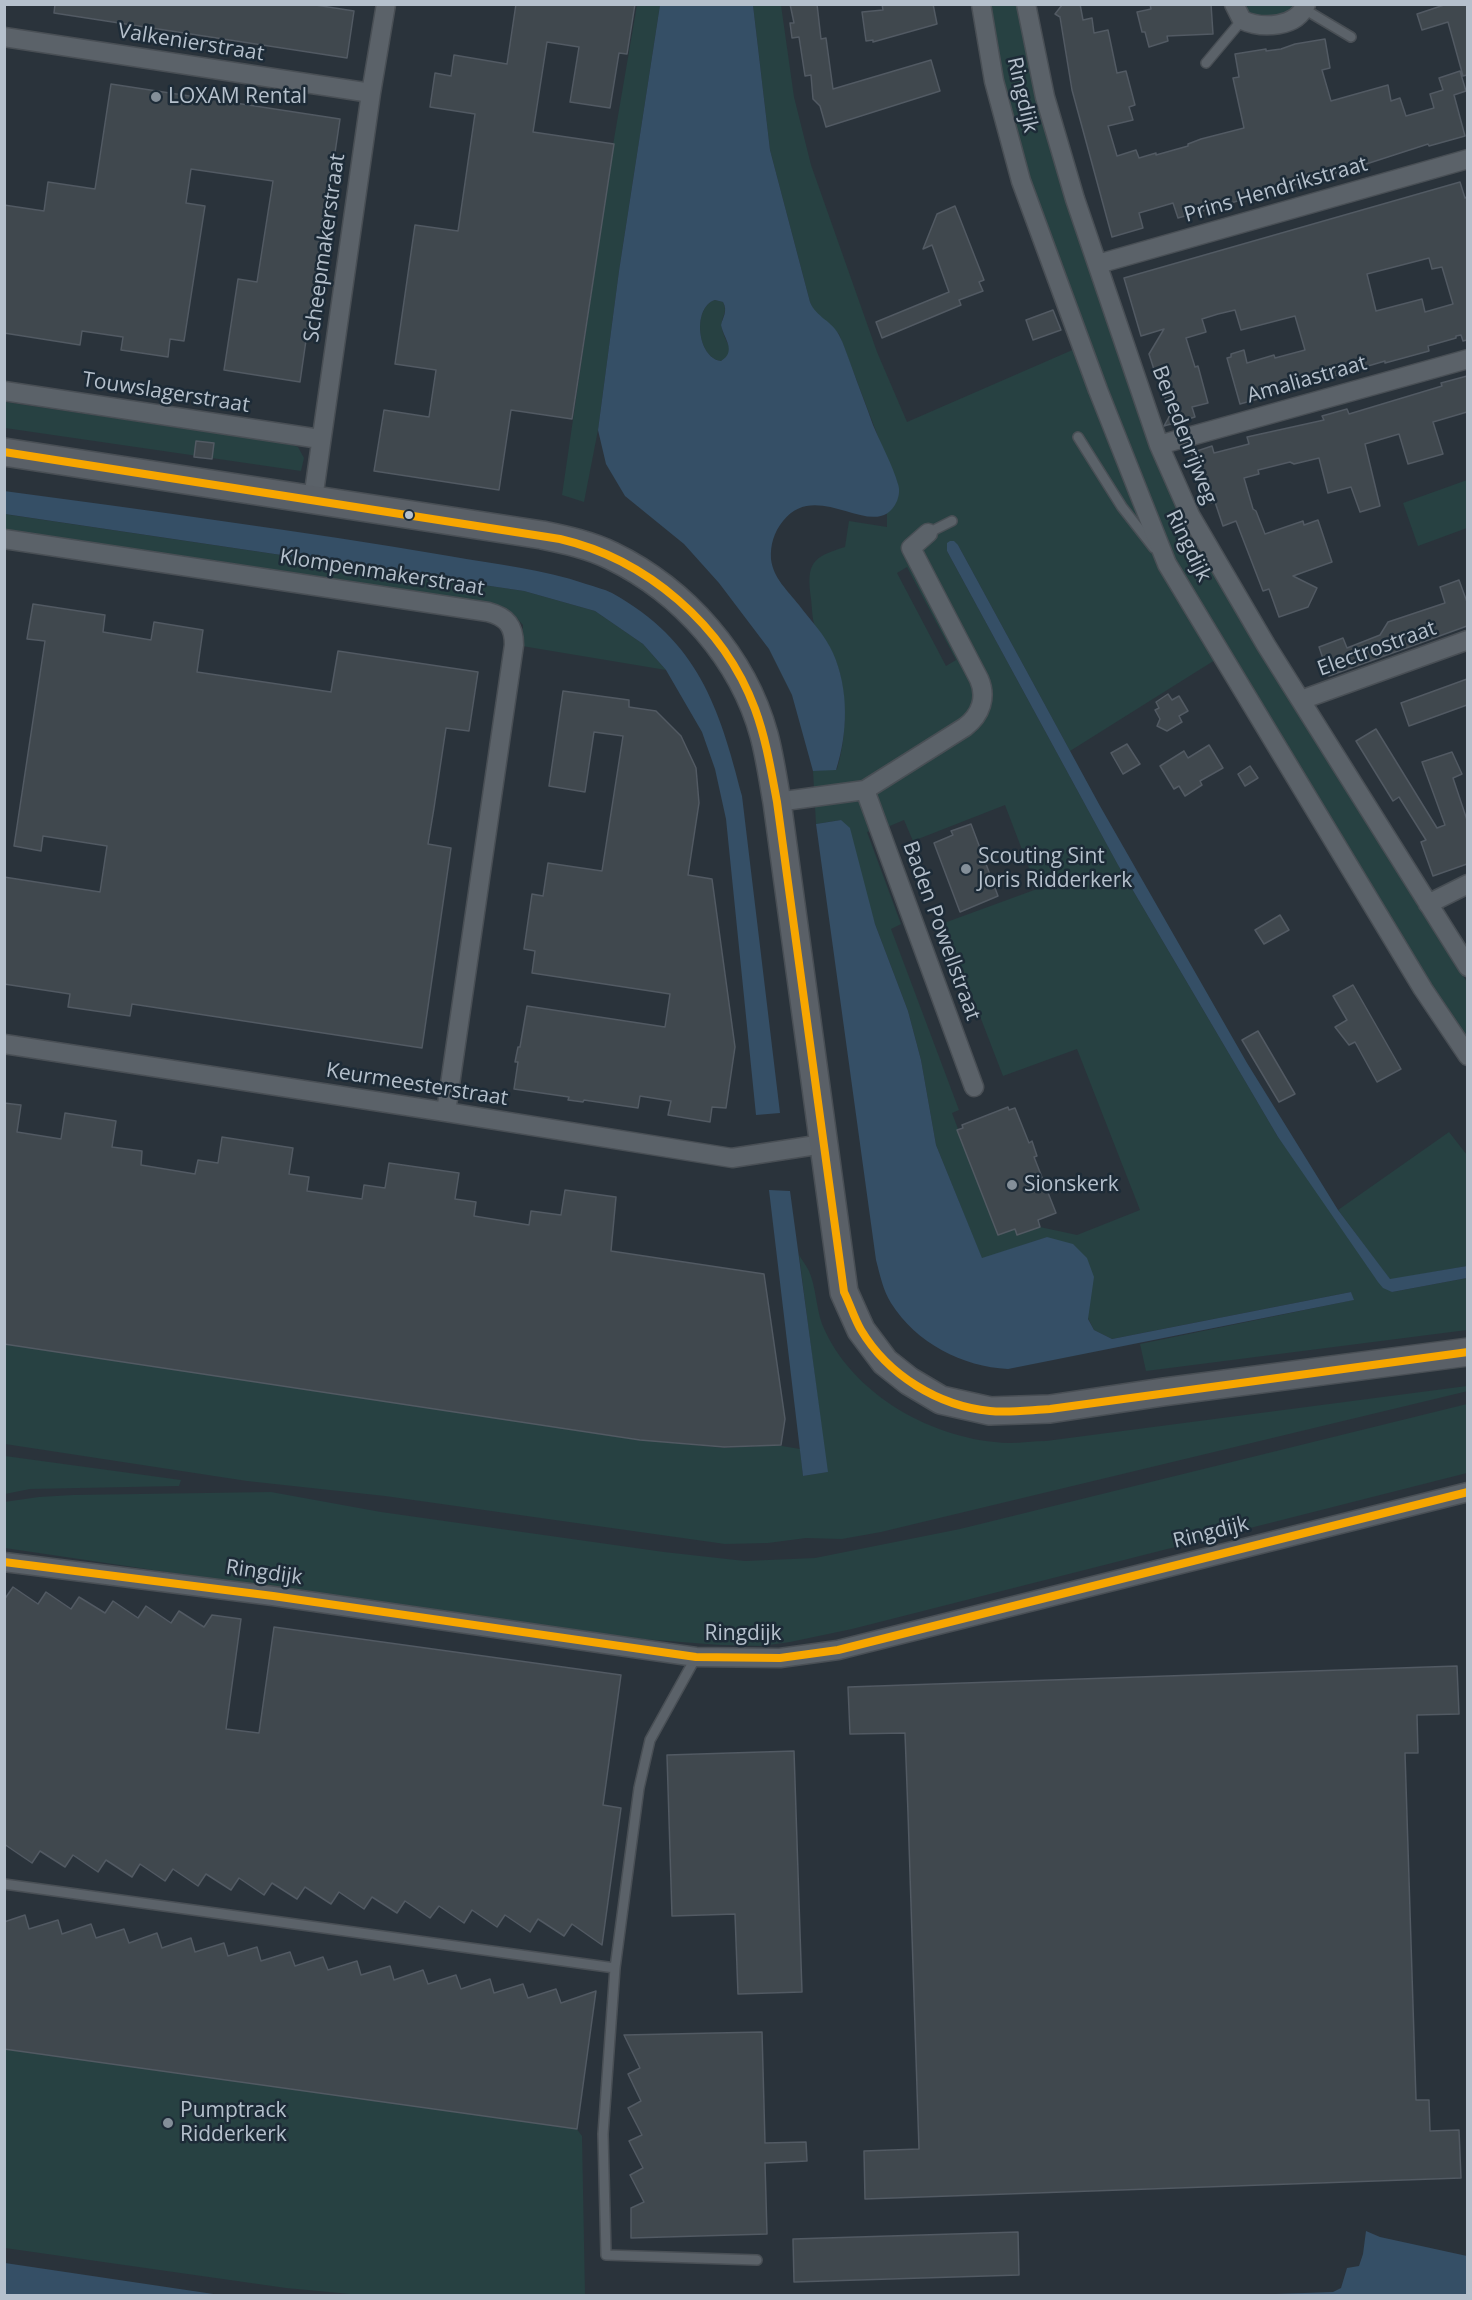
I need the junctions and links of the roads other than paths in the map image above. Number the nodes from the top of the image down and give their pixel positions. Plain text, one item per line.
1 (386, 4) edge
2 (981, 4) edge
3 (1026, 4) edge
4 (1305, 7) edge
5 (1238, 12) edge
6 (4, 37) edge
7 (1351, 37) dead end
8 (1206, 63) dead end
9 (370, 93) junction
10 (1467, 159) edge
11 (1098, 264) junction
12 (1467, 358) edge
13 (4, 391) edge
14 (1078, 437) dead end
15 (320, 439) junction
16 (1159, 445) junction
17 (4, 452) edge
18 (313, 499) junction
19 (952, 521) dead end
20 (928, 533) joint
21 (4, 538) edge
22 (1167, 564) junction
23 (1467, 640) edge
24 (1301, 700) junction
25 (866, 790) junction
26 (777, 802) junction
27 (1467, 884) edge
28 (1428, 904) junction
29 (1467, 967) edge
30 (4, 1044) edge
31 (1467, 1056) edge
32 (974, 1087) dead end
33 (446, 1112) junction
34 (823, 1144) junction
35 (1467, 1352) edge
36 (1467, 1492) edge
37 (4, 1562) edge
38 (696, 1657) junction
39 (4, 1884) edge
40 (615, 1968) junction
41 (757, 2260) dead end

1 - 9 street, Scheepmakerstraat
2 - 22 street, Ringdijk
3 - 11 street, Benedenrijweg
4 - 5 street
4 - 7 lane
5 - 8 lane
6 - 9 street, Valkenierstraat
9 - 15 street, Scheepmakerstraat
10 - 11 street, Prins Hendrikstraat
11 - 16 street, Benedenrijweg
12 - 16 street, Amaliastraat
13 - 15 street, Touwslagerstraat
14 - 22 lane
15 - 18 street, Scheepmakerstraat
16 - 24 street, Benedenrijweg
17 - 18 street
18 - 26 street
19 - 20 lane
20 - 25 street
21 - 33 street, Klompenmakerstraat
22 - 31 street, Ringdijk
23 - 24 street, Electrostraat
24 - 28 street, Benedenrijweg
25 - 26 street
25 - 32 street, Baden Powellstraat
26 - 34 street
27 - 28 street
28 - 29 street, Benedenrijweg
30 - 33 street, Keurmeesterstraat
33 - 34 street, Keurmeesterstraat
34 - 35 street
36 - 38 street, Ringdijk
37 - 38 street, Ringdijk
38 - 40 lane
39 - 40 lane
40 - 41 lane

